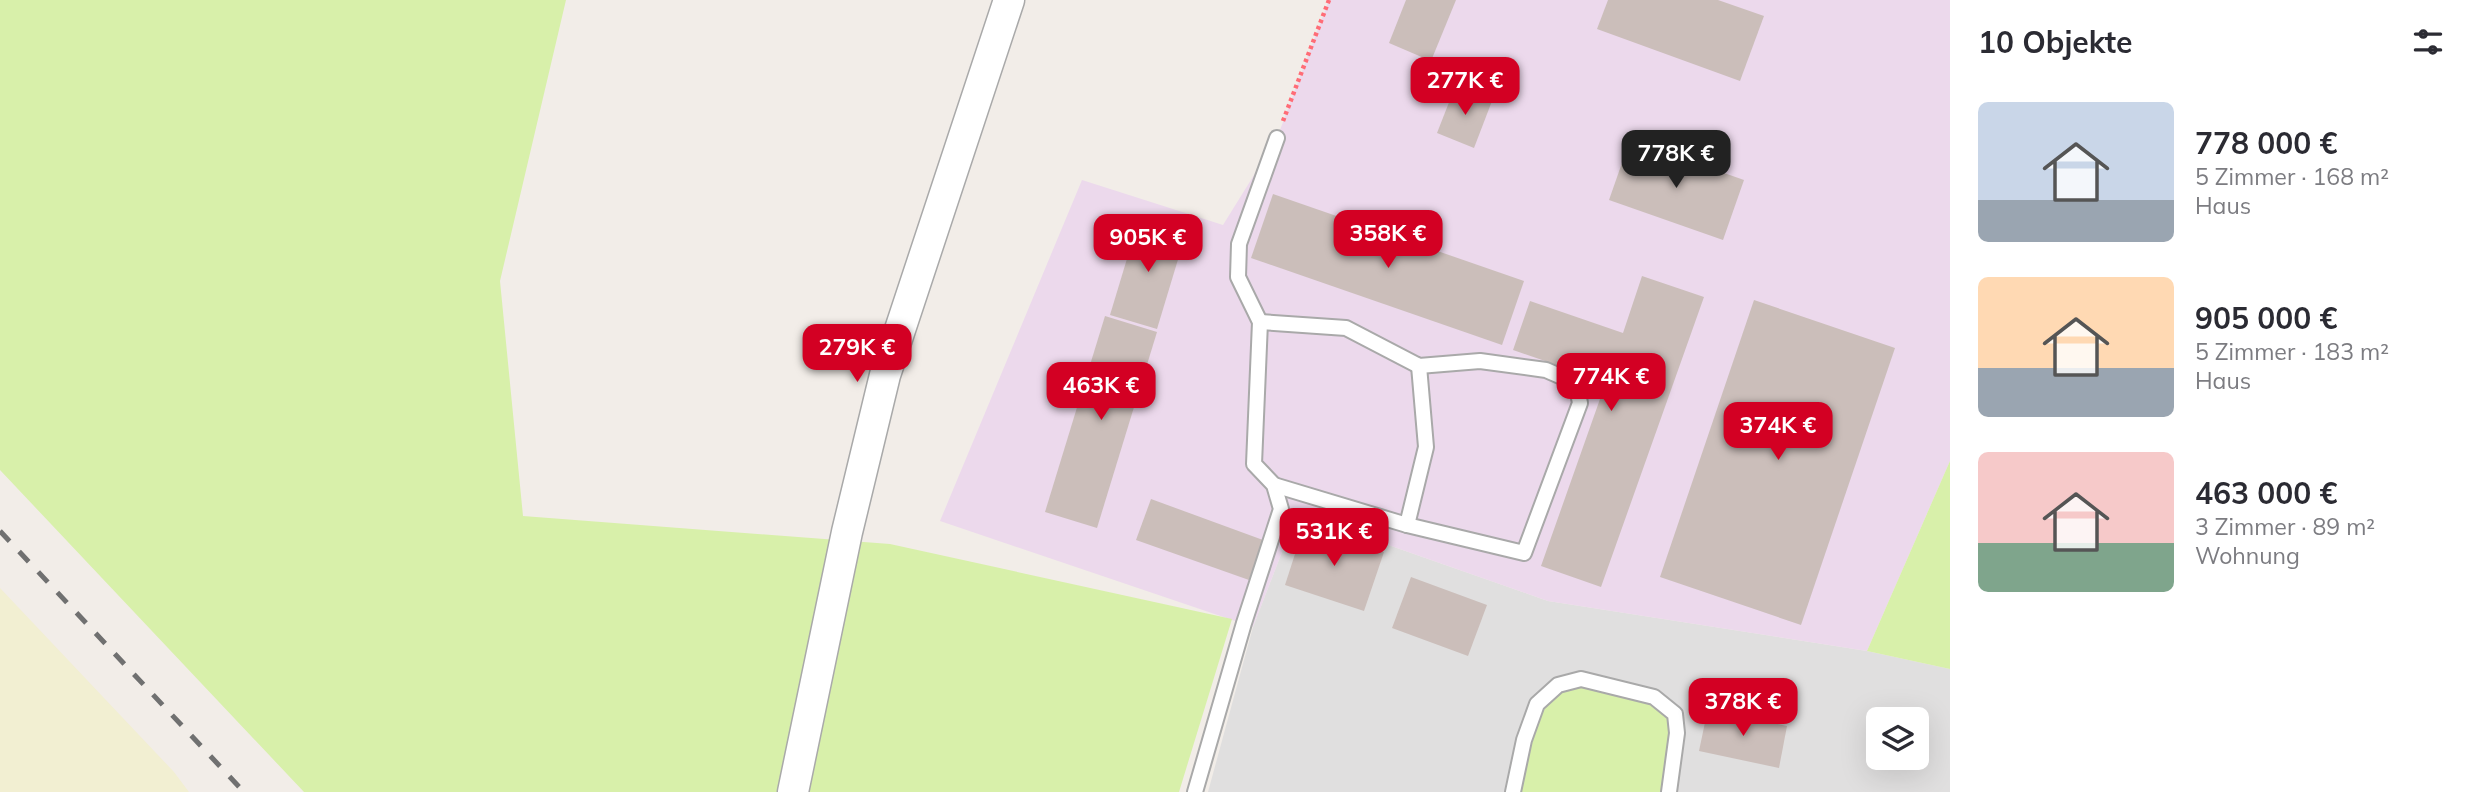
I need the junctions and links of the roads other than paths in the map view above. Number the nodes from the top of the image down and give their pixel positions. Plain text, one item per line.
1 (1009, 0) edge
2 (1277, 138) road end
3 (1260, 322) junction
4 (1419, 366) junction
5 (1273, 485) junction
6 (1407, 525) junction
7 (793, 792) edge
8 (1195, 792) edge
9 (1513, 792) edge
10 (1669, 792) edge

1 - 7 street
2 - 3 lane
3 - 4 lane
3 - 5 lane
4 - 6 lane
4 - 6 lane
5 - 6 lane
5 - 8 lane
9 - 10 lane

